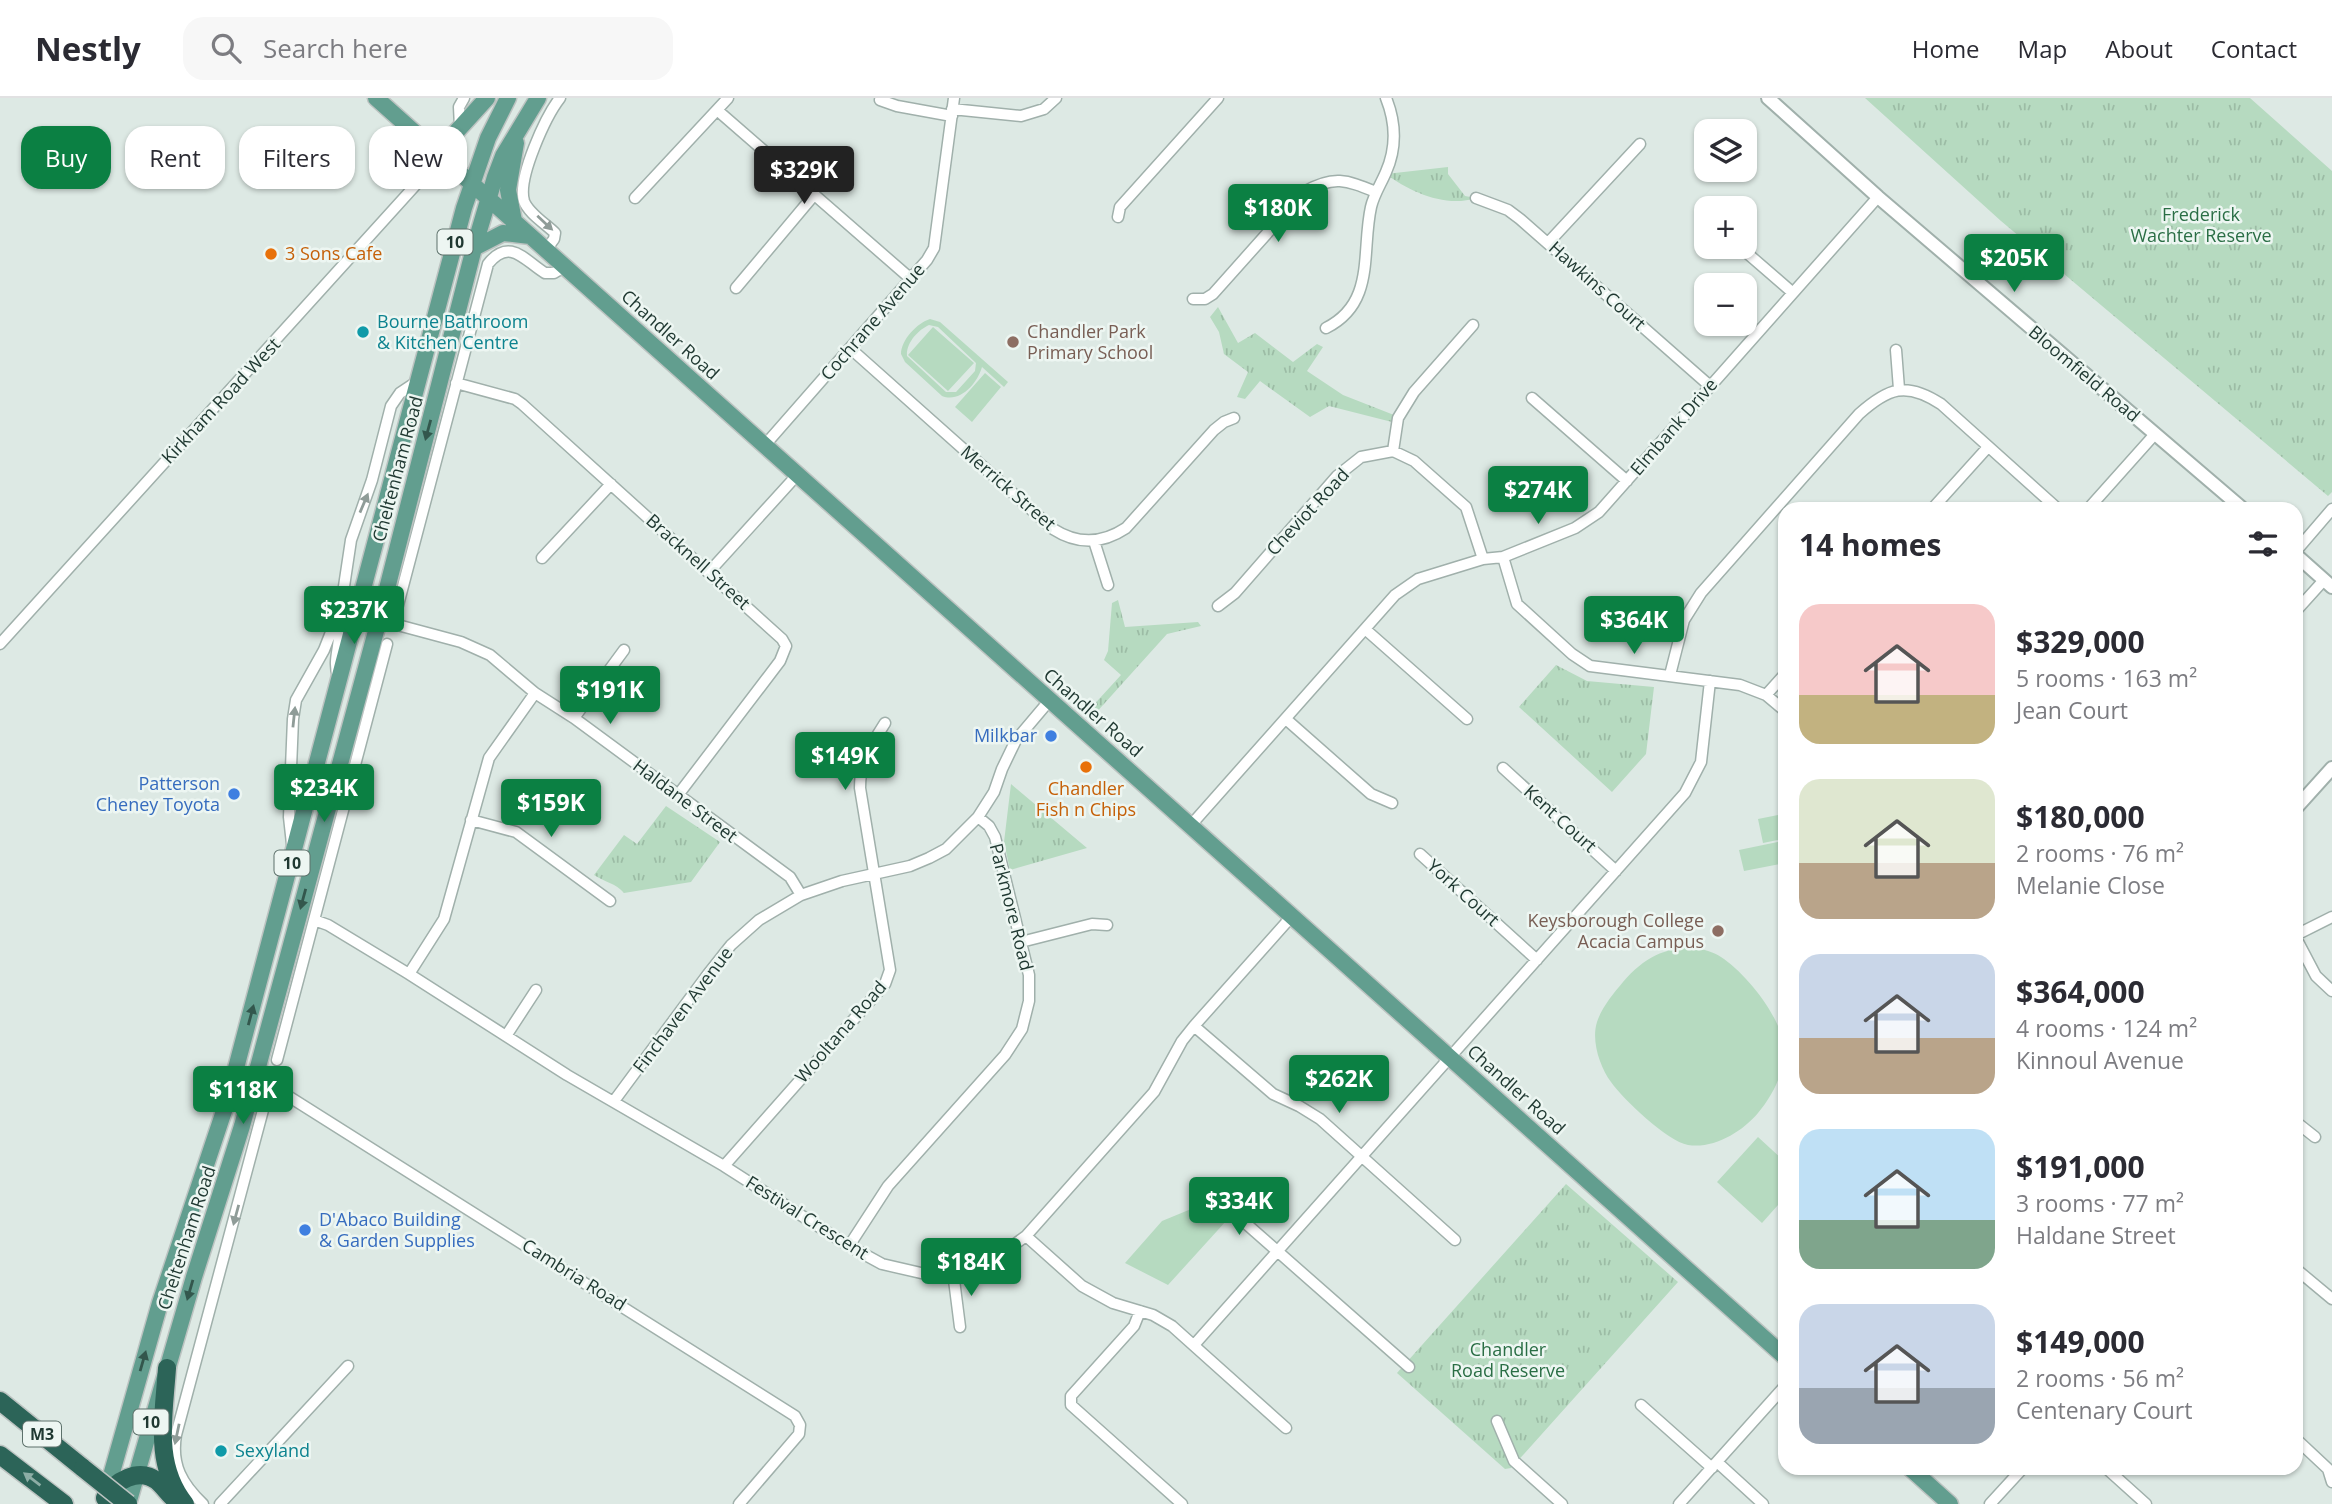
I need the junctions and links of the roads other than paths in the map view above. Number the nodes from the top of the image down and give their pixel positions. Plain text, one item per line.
1 (376, 98) edge
2 (464, 98) edge
3 (487, 98) edge
4 (508, 98) edge
5 (538, 98) edge
6 (560, 98) edge
7 (728, 98) edge
8 (1056, 98) edge
9 (1218, 98) edge
10 (1386, 98) edge
11 (1768, 98) edge
12 (880, 100) dead end
13 (953, 107) edge
14 (717, 110) junction
15 (521, 124) junction
16 (407, 126) edge
17 (460, 126) edge
18 (462, 126) edge
19 (1640, 144) dead end
20 (467, 180) edge
21 (472, 184) junction
22 (409, 189) edge
23 (1376, 192) junction
24 (814, 195) junction
25 (1878, 197) junction
26 (635, 198) dead end
27 (1476, 198) dead end
28 (489, 199) junction
29 (1118, 217) dead end
30 (514, 221) junction
31 (530, 236) junction
32 (1548, 243) junction
33 (474, 248) junction
34 (546, 250) junction
35 (1754, 259) edge
36 (564, 267) junction
37 (911, 279) junction
38 (736, 288) dead end
39 (1793, 293) junction
40 (1193, 299) dead end
41 (1473, 325) dead end
42 (1326, 328) dead end
43 (851, 349) junction
44 (1896, 350) dead end
45 (418, 381) junction
46 (456, 383) junction
47 (1710, 386) junction
48 (1899, 389) junction
49 (1532, 398) dead end
50 (1234, 418) dead end
51 (2155, 434) junction
52 (765, 445) junction
53 (1988, 447) junction
54 (1393, 451) junction
55 (798, 474) junction
56 (1627, 481) junction
57 (611, 484) junction
58 (1781, 502) edge
59 (1938, 502) edge
60 (2050, 502) edge
61 (2094, 502) edge
62 (2236, 502) edge
63 (1778, 506) edge
64 (2332, 509) edge
65 (1094, 541) junction
66 (2303, 544) edge
67 (1503, 557) junction
68 (541, 558) dead end
69 (1483, 559) junction
70 (2303, 560) edge
71 (709, 572) junction
72 (2328, 584) edge
73 (1108, 585) dead end
74 (2303, 605) edge
75 (1218, 606) dead end
76 (335, 622) junction
77 (386, 622) junction
78 (1365, 629) junction
79 (387, 644) dead end
80 (0, 645) edge
81 (349, 645) junction
82 (624, 650) dead end
83 (1670, 675) junction
84 (339, 681) junction
85 (1710, 681) junction
86 (1778, 682) edge
87 (535, 693) junction
88 (1766, 695) junction
89 (1049, 701) junction
90 (1778, 705) edge
91 (574, 719) junction
92 (1467, 719) dead end
93 (1287, 720) junction
94 (886, 723) dead end
95 (1503, 768) dead end
96 (2332, 768) edge
97 (678, 795) junction
98 (2303, 800) edge
99 (1392, 803) dead end
100 (978, 817) junction
101 (471, 820) junction
102 (1191, 825) junction
103 (1420, 854) dead end
104 (293, 858) junction
105 (1616, 871) junction
106 (874, 874) junction
107 (801, 895) junction
108 (610, 901) dead end
109 (1292, 916) junction
110 (2332, 918) edge
111 (314, 920) junction
112 (1107, 925) dead end
113 (2303, 933) edge
114 (1021, 943) junction
115 (2303, 951) edge
116 (1537, 960) junction
117 (409, 974) junction
118 (536, 990) dead end
119 (2332, 991) edge
120 (289, 1012) junction
121 (271, 1020) junction
122 (1194, 1026) junction
123 (506, 1036) junction
124 (1450, 1057) junction
125 (277, 1060) dead end
126 (233, 1081) junction
127 (253, 1083) junction
128 (614, 1101) junction
129 (263, 1110) dead end
130 (242, 1126) junction
131 (2303, 1128) edge
132 (2315, 1137) dead end
133 (253, 1149) junction
134 (1364, 1156) junction
135 (724, 1166) junction
136 (1212, 1201) dead end
137 (1026, 1236) junction
138 (1455, 1240) dead end
139 (849, 1246) junction
140 (1278, 1251) junction
141 (953, 1272) junction
142 (2303, 1275) edge
143 (2332, 1299) edge
144 (1140, 1311) junction
145 (960, 1327) dead end
146 (1194, 1345) junction
147 (1778, 1351) edge
148 (348, 1366) dead end
149 (1409, 1367) dead end
150 (167, 1368) junction
151 (1778, 1394) edge
152 (185, 1399) junction
153 (0, 1401) edge
154 (1641, 1405) dead end
155 (163, 1417) junction
156 (1497, 1421) dead end
157 (1286, 1428) dead end
158 (2303, 1446) edge
159 (0, 1455) edge
160 (1714, 1465) junction
161 (1918, 1475) edge
162 (2017, 1475) edge
163 (2114, 1475) edge
164 (136, 1477) junction
165 (2332, 1482) edge
166 (104, 1501) edge
167 (64, 1504) edge
168 (128, 1504) edge
169 (182, 1504) edge
170 (204, 1504) edge
171 (220, 1504) edge
172 (739, 1504) edge
173 (1182, 1504) edge
174 (1562, 1504) edge
175 (1679, 1504) edge
176 (1763, 1504) edge
177 (1950, 1504) edge
178 (1990, 1504) edge
179 (2146, 1504) edge

1 - 16 main road, Chandler Road
2 - 17 street
3 - 18 main road
4 - 21 main road, Cheltenham Road / 10
5 - 15 main road, Cheltenham Road / 10
6 -> 34 street
7 - 14 street
8 - 13 street
9 - 29 street
10 - 23 street
11 - 25 street, Bloomfield Road
12 - 13 street
13 - 37 street, Cochrane Avenue
14 - 24 street
14 - 26 street
15 - 28 main road, Cheltenham Road / 10
15 - 30 main road
19 - 32 street
20 - 21 main road, Chandler Road
21 - 28 main road, Chandler Road
21 - 45 main road, Cheltenham Road / 10
22 - 80 street, Kirkham Road West
23 - 40 street
23 - 42 street
24 - 37 street
24 - 38 street
25 - 39 street, Elmbank Drive
25 - 51 street, Bloomfield Road
27 - 32 street, Hawkins Court
28 - 30 main road, Chandler Road
28 - 33 main road, Cheltenham Road / 10
30 - 31 main road, Chandler Road
31 - 33 main road
31 - 34 main road, Chandler Road
32 - 47 street, Hawkins Court
33 -> 77 main road, Cheltenham Road / 10
34 - 36 main road, Chandler Road
35 - 39 street
36 - 46 street, Cheltenham Road
36 - 52 main road, Chandler Road
37 - 43 street, Cochrane Avenue
39 - 47 street, Elmbank Drive
41 - 54 street
43 - 52 street, Cochrane Avenue
43 - 65 street, Merrick Street
44 - 48 street
76 -> 45 street, Cheltenham Road
45 - 81 main road, Cheltenham Road / 10
46 - 57 street, Bracknell Street
46 - 77 street, Cheltenham Road
47 - 56 street, Elmbank Drive
48 - 53 street
48 - 58 street
49 - 56 street
50 - 65 street
51 - 61 street
51 - 62 street, Bloomfield Road
52 - 55 main road, Chandler Road
53 - 59 street
53 - 60 street
54 - 69 street
54 - 75 street, Cheviot Road
55 - 71 street
55 - 89 main road, Chandler Road
56 - 67 street, Elmbank Drive
57 - 68 street
57 - 71 street, Bracknell Street
63 - 83 street
64 - 66 street
65 - 73 street
67 - 69 street, Elmbank Drive
67 - 83 street
69 - 78 street, Elmbank Drive
70 - 72 street
71 - 97 street, Bracknell Street
72 - 74 street
76 - 84 street
104 -> 76 street, Cheltenham Road
77 - 81 main road
77 - 87 street, Haldane Street
77 -> 121 main road, Cheltenham Road / 10
78 - 92 street
78 - 93 street, Elmbank Drive
79 - 111 street
81 - 84 main road, Cheltenham Road / 10
82 - 91 street
83 - 85 street
84 - 104 main road, Cheltenham Road / 10
85 - 88 street
85 - 105 street
86 - 88 street
87 - 91 street, Haldane Street
87 - 101 street
88 - 90 street
89 - 100 street
89 - 102 main road, Chandler Road
91 - 97 street, Haldane Street
93 - 99 street
93 - 102 street, Elmbank Drive
94 - 106 street, Wooltana Road
95 - 105 street, Kent Court
96 - 98 street
97 - 107 street, Haldane Street
100 - 106 street, Finchaven Avenue
100 - 114 street, Parkmore Road
101 - 108 street
101 - 117 street
102 - 109 main road, Chandler Road
103 - 116 street, York Court
126 -> 104 main road, Cheltenham Road / 10
105 - 116 street
106 - 107 street, Finchaven Avenue
106 - 135 street, Wooltana Road
107 - 128 street, Finchaven Avenue
109 - 122 street, Festival Crescent
109 - 124 main road, Chandler Road
110 - 113 street
111 - 117 street, Festival Crescent
111 - 120 street
112 - 114 street
114 - 139 street, Parkmore Road
115 - 119 street
116 - 124 street
117 - 123 street, Festival Crescent
118 - 123 street
120 - 121 street
120 - 125 street
121 - 127 main road, Cheltenham Road / 10
122 - 134 street
122 - 137 street, Festival Crescent
123 - 128 street, Festival Crescent
124 - 134 street
124 - 147 main road, Chandler Road
126 - 127 main road
166 -> 126 main road, Cheltenham Road / 10
127 - 130 main road, Cheltenham Road / 10
127 - 172 street, Cambria Road
128 - 135 street, Festival Crescent
129 - 133 street
130 - 133 street
130 -> 150 main road, Cheltenham Road / 10
131 - 132 street
133 -> 152 street
134 - 138 street
134 - 140 street
135 - 139 street, Festival Crescent
136 - 140 street
137 - 141 street, Festival Crescent
137 - 144 street
139 - 141 street, Festival Crescent
140 - 146 street
140 - 149 street
141 - 145 street
142 - 143 street
144 - 146 street
144 - 173 street
146 - 157 street
148 - 171 street
150 - 155 highway
150 - 164 main road, Cheltenham Road / 10
151 - 160 street
152 - 155 street
152 -> 170 street
153 - 168 highway, M3, bridge
154 - 160 street
155 - 169 highway
156 - 174 street
158 - 165 street
167 -> 159 highway, M3
160 - 175 street
160 - 176 street
161 - 177 main road
162 - 178 street
163 - 179 street
164 - 166 highway
164 - 168 main road, Cheltenham Road / 10
164 - 169 highway

